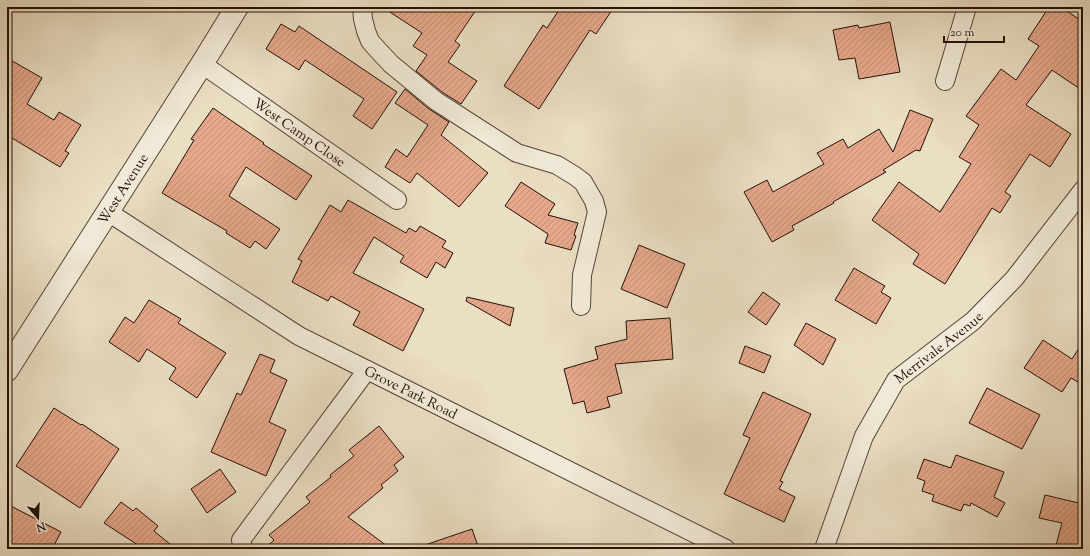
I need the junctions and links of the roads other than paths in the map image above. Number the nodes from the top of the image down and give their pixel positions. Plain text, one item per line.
1 (237, 7) edge
2 (362, 7) edge
3 (967, 7) edge
4 (202, 64) junction
5 (944, 81) dead end
6 (1083, 190) edge
7 (397, 200) dead end
8 (108, 212) junction
9 (582, 306) dead end
10 (7, 370) edge
11 (367, 370) junction
12 (243, 549) edge
13 (726, 549) edge
14 (824, 549) edge

1 - 4 street, West Avenue
2 - 9 street
3 - 5 street
4 - 7 street, West Camp Close
4 - 8 street, West Avenue
6 - 14 street, Merrivale Avenue
8 - 10 street, West Avenue
8 - 11 street, Grove Park Road
11 - 12 street
11 - 13 street, Grove Park Road

